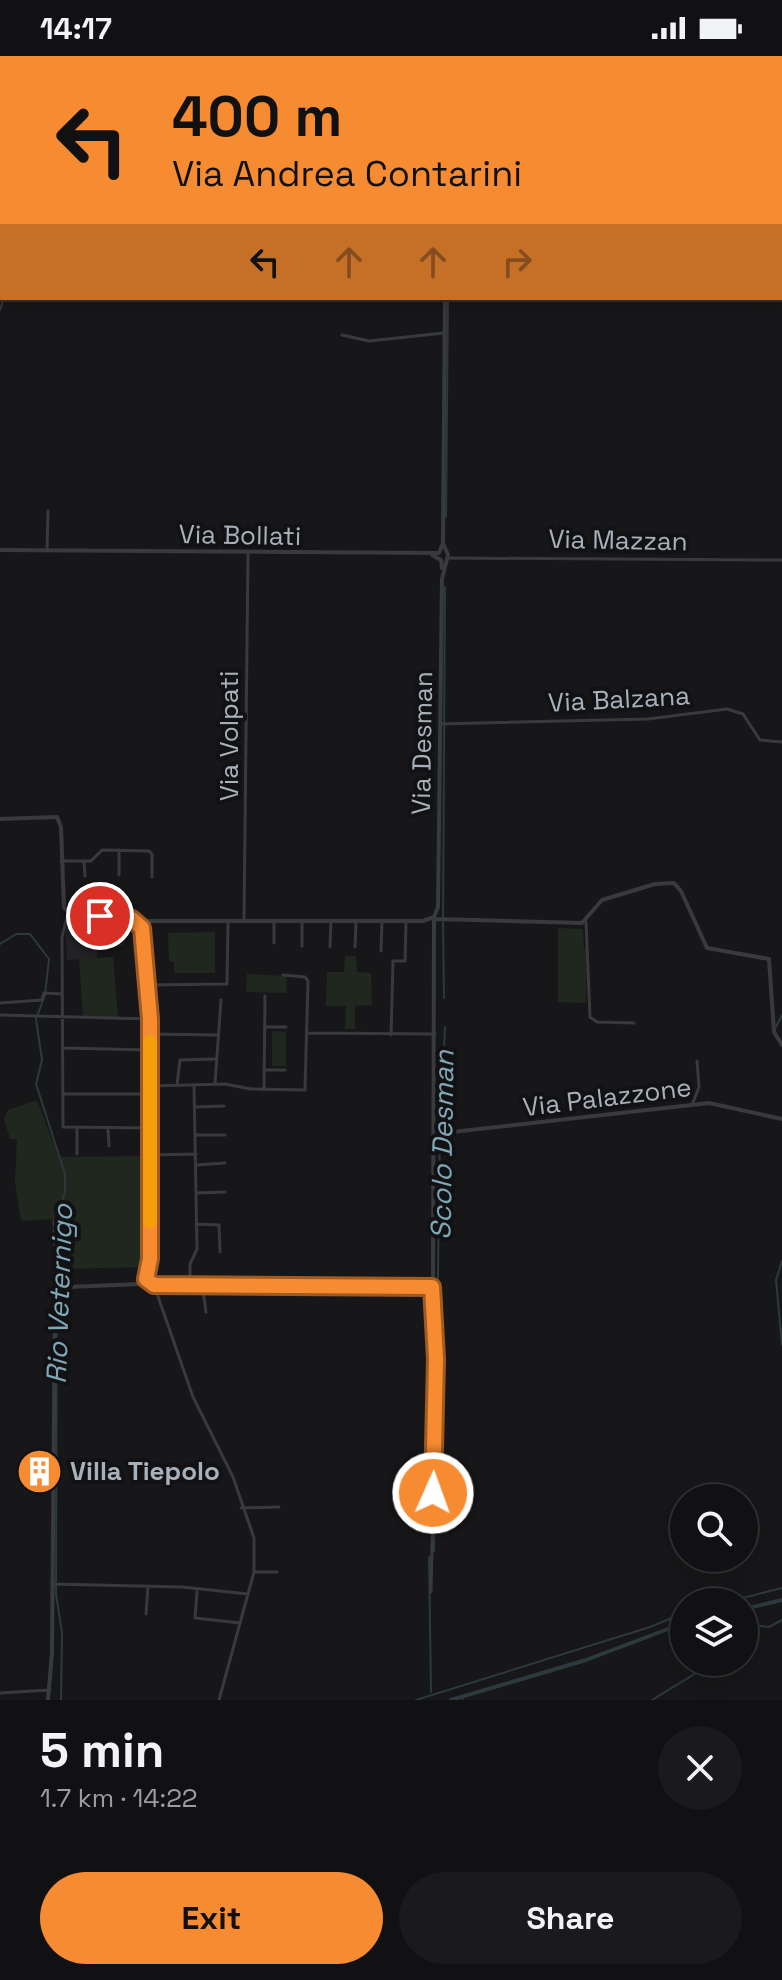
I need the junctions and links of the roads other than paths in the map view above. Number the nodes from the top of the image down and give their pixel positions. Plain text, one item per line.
1 (445, 300) edge
2 (444, 333) junction
3 (342, 335) dead end
4 (48, 511) dead end
5 (0, 550) edge
6 (47, 551) junction
7 (250, 553) junction
8 (444, 556) junction
9 (782, 560) edge
10 (442, 724) junction
11 (782, 742) edge
12 (0, 819) edge
13 (119, 850) junction
14 (61, 861) junction
15 (84, 861) junction
16 (119, 875) dead end
17 (85, 876) dead end
18 (152, 877) dead end
19 (68, 913) junction
20 (434, 917) junction
21 (228, 919) junction
22 (244, 919) junction
23 (274, 920) junction
24 (302, 920) junction
25 (331, 920) junction
26 (136, 921) junction
27 (146, 921) junction
28 (356, 921) junction
29 (382, 921) junction
30 (406, 921) junction
31 (586, 922) junction
32 (142, 928) junction
33 (274, 943) dead end
34 (302, 946) dead end
35 (330, 947) dead end
36 (355, 947) dead end
37 (381, 951) dead end
38 (283, 975) dead end
39 (147, 985) junction
40 (63, 994) junction
41 (265, 996) dead end
42 (221, 1000) dead end
43 (0, 1003) edge
44 (0, 1015) edge
45 (62, 1017) junction
46 (150, 1019) junction
47 (634, 1023) dead end
48 (266, 1027) junction
49 (286, 1027) dead end
50 (308, 1033) junction
51 (150, 1034) junction
52 (435, 1034) junction
53 (218, 1035) junction
54 (391, 1035) junction
55 (782, 1045) edge
56 (63, 1048) junction
57 (150, 1050) junction
58 (215, 1059) junction
59 (697, 1061) dead end
60 (265, 1070) junction
61 (285, 1070) dead end
62 (215, 1084) junction
63 (177, 1085) junction
64 (194, 1085) junction
65 (150, 1086) junction
66 (264, 1090) junction
67 (63, 1094) junction
68 (150, 1094) junction
69 (692, 1105) junction
70 (224, 1106) dead end
71 (195, 1107) junction
72 (782, 1119) edge
73 (150, 1128) junction
74 (77, 1129) junction
75 (108, 1129) junction
76 (438, 1133) junction
77 (195, 1135) junction
78 (225, 1135) dead end
79 (109, 1146) dead end
80 (77, 1154) dead end
81 (196, 1154) junction
82 (150, 1155) junction
83 (225, 1163) dead end
84 (196, 1165) junction
85 (225, 1192) dead end
86 (196, 1193) junction
87 (54, 1220) dead end
88 (196, 1224) junction
89 (220, 1252) dead end
90 (146, 1279) junction
91 (202, 1283) junction
92 (190, 1284) junction
93 (154, 1285) junction
94 (430, 1288) junction
95 (58, 1291) junction
96 (206, 1312) dead end
97 (279, 1507) dead end
98 (241, 1508) junction
99 (254, 1572) junction
100 (277, 1572) dead end
101 (56, 1584) junction
102 (148, 1586) junction
103 (198, 1590) junction
104 (431, 1592) dead end
105 (248, 1594) junction
106 (146, 1614) dead end
107 (240, 1623) junction
108 (50, 1690) junction
109 (0, 1693) edge
110 (48, 1700) edge
111 (219, 1700) edge

1 - 2 street
2 - 3 street
2 - 8 street
4 - 6 street
5 - 6 street, Via Bollati
6 - 7 street, Via Bollati
7 - 8 street, Via Bollati
7 - 22 street, Via Volpati
8 - 9 street, Via Mazzan
8 - 10 street, Via Desman
10 - 11 street, Via Balzana
10 - 20 street, Via Desman
12 - 14 street
13 - 15 street
13 - 16 street
13 - 18 street
14 - 15 street
14 - 19 street
15 - 17 street
19 - 26 street
19 - 40 street
20 - 30 street
20 - 31 street
20 - 52 street, Via Desman
21 - 22 street
21 - 27 street
21 - 39 street
22 - 23 street
23 - 24 street
23 - 33 street
24 - 25 street
24 - 34 street
25 - 28 street
25 - 35 street
26 - 27 street
26 - 32 street
27 - 32 street
28 - 29 street
28 - 36 street
29 - 30 street
29 - 37 street
30 - 54 street
31 - 47 street
31 - 55 street
32 - 39 street
38 - 50 street
39 - 46 street
40 - 43 street
40 - 45 street
41 - 48 street
42 - 53 street
44 - 45 street
45 - 46 street
45 - 56 street
46 - 51 street
48 - 49 street
48 - 60 street
50 - 54 street
50 - 66 street
51 - 53 street
51 - 57 street
52 - 54 street
52 - 76 street, Via Desman
53 - 58 street
56 - 57 street
56 - 67 street
57 - 65 street
58 - 62 street
58 - 63 street
59 - 69 street
60 - 61 street
60 - 66 street
62 - 64 street
62 - 66 street
63 - 64 street
63 - 65 street
64 - 71 street
65 - 68 street
67 - 68 street
67 - 74 street
68 - 73 street
69 - 72 street, Via Palazzone
69 - 76 street, Via Palazzone
70 - 71 street
71 - 77 street
73 - 75 street
73 - 82 street
74 - 75 street
74 - 80 street
75 - 79 street
76 - 94 street, Via Desman
77 - 78 street
77 - 81 street
81 - 82 street
81 - 84 street
82 - 90 street
83 - 84 street
84 - 86 street
85 - 86 street
86 - 88 street
87 - 95 street
88 - 89 street
88 - 92 street
90 - 93 street
90 - 95 street
91 - 92 street
91 - 94 street
91 - 96 street
92 - 93 street
93 - 98 street
94 - 104 street
95 - 101 street
97 - 98 street
98 - 99 street
99 - 100 street
99 - 105 street
101 - 102 street
101 - 108 street
102 - 103 street
102 - 106 street
103 - 105 street
103 - 107 street
105 - 107 street
107 - 111 street
108 - 109 street
108 - 110 street

